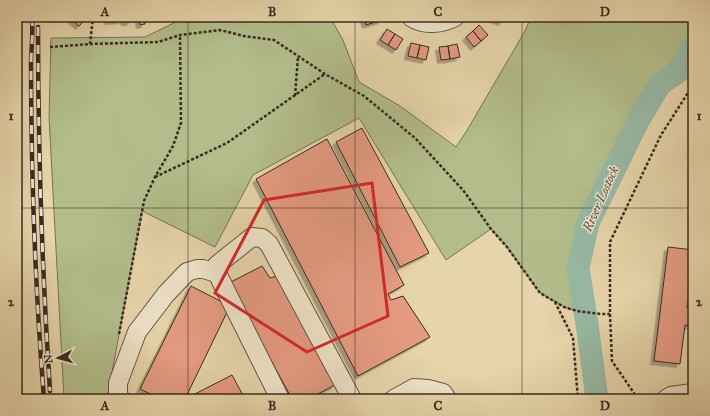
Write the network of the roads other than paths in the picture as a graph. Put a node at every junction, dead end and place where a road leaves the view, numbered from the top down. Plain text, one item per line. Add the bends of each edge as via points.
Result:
1 (411, 17) edge
2 (455, 17) edge
3 (216, 273) junction
4 (693, 393) edge
5 (121, 399) edge
6 (280, 399) edge
7 (352, 399) edge
8 (394, 399) edge
9 (447, 399) edge
10 (666, 399) edge

1 - 2 street via 434,23
3 - 5 street via 203,269 187,272 166,294 137,332 118,382 118,396
3 - 6 street
3 - 7 street via 217,265 252,237 262,238 269,244
4 - 10 street via 670,396
8 - 9 street via 414,388 443,393

